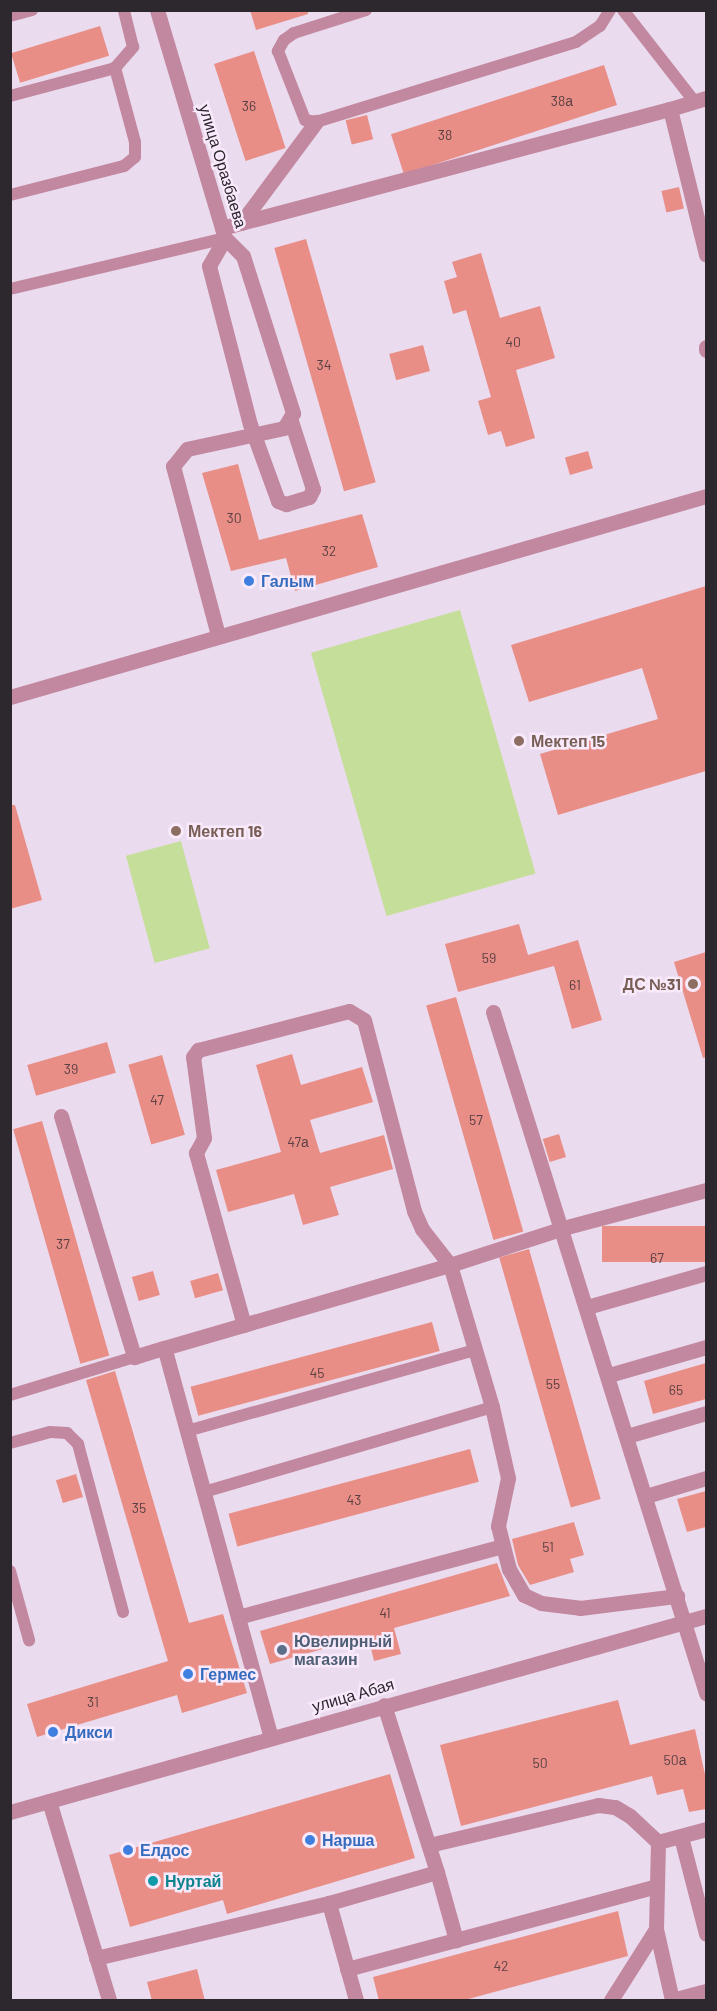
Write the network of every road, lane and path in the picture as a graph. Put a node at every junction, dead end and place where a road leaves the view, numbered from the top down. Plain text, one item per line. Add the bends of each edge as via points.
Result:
1 (32, 10) edge
2 (124, 10) edge
3 (157, 10) edge
4 (366, 10) edge
5 (610, 10) edge
6 (623, 10) edge
7 (10, 16) edge
8 (115, 68) junction
9 (10, 96) edge
10 (700, 100) edge
11 (670, 109) junction
12 (316, 122) junction
13 (10, 195) edge
14 (241, 223) junction
15 (224, 233) junction
16 (706, 255) edge
17 (10, 289) edge
18 (287, 424) junction
19 (255, 436) junction
20 (706, 496) edge
21 (218, 635) junction
22 (10, 697) edge
23 (493, 1012) dead end
24 (61, 1116) dead end
25 (706, 1190) edge
26 (563, 1228) junction
27 (450, 1265) junction
28 (706, 1273) edge
29 (588, 1307) junction
30 (244, 1325) junction
31 (706, 1347) edge
32 (164, 1348) junction
33 (475, 1350) junction
34 (134, 1357) junction
35 (609, 1375) junction
36 (10, 1395) edge
37 (492, 1407) junction
38 (706, 1413) edge
39 (187, 1431) junction
40 (627, 1436) junction
41 (10, 1443) edge
42 (706, 1478) edge
43 (204, 1492) junction
44 (646, 1496) junction
45 (503, 1546) junction
46 (10, 1571) edge
47 (677, 1596) junction
48 (123, 1612) dead end
49 (706, 1616) edge
50 (238, 1617) junction
51 (685, 1622) junction
52 (29, 1640) dead end
53 (706, 1693) edge
54 (384, 1705) junction
55 (271, 1738) junction
56 (49, 1801) junction
57 (10, 1812) edge
58 (706, 1829) edge
59 (681, 1837) junction
60 (658, 1842) junction
61 (429, 1845) junction
62 (437, 1872) junction
63 (656, 1886) junction
64 (328, 1903) junction
65 (656, 1929) junction
66 (706, 1934) edge
67 (456, 1940) junction
68 (96, 1958) junction
69 (347, 1969) junction
70 (706, 1991) edge
71 (109, 2001) edge
72 (356, 2001) edge
73 (611, 2001) edge
74 (672, 2001) edge

1 - 7 lane
2 - 8 lane via 133,47
3 - 15 street, улица Оразбаева
4 - 12 lane via 294,33 278,51 298,110 304,120
5 - 12 lane via 600,26 576,42
6 - 10 lane
8 - 9 lane
8 - 13 lane via 135,142 135,157 124,166
10 - 11 street
11 - 14 street
11 - 16 street
12 - 14 street
14 - 15 street
15 - 17 lane
15 - 18 street, улица Оразбаева via 243,256 292,413
15 - 19 street via 209,266
18 - 19 street
18 - 19 street, улица Оразбаева via 313,489 309,497 286,504 278,501
19 - 21 street via 187,449 173,466
20 - 21 street
21 - 22 street
23 - 26 street
24 - 34 street
25 - 26 street
26 - 27 street
26 - 29 street
27 - 30 street
27 - 30 street via 422,1229 414,1211 364,1020 349,1011 198,1050 193,1057 204,1138 196,1153
27 - 33 street
28 - 29 street
29 - 35 street
30 - 32 street
31 - 35 street
32 - 34 street
32 - 39 street
33 - 37 street
33 - 39 lane
34 - 36 lane
35 - 40 street
37 - 43 lane
37 - 45 street via 508,1478 499,1509
38 - 40 street
39 - 43 street
40 - 44 street
41 - 48 lane via 50,1432 67,1433 78,1444
42 - 44 street
43 - 50 street
44 - 47 street
45 - 47 street via 515,1582 524,1595 541,1603 580,1608
45 - 50 street
46 - 52 lane
47 - 51 street
49 - 51 street, улица Абая
50 - 55 street
51 - 53 street
51 - 54 street, улица Абая
54 - 55 street, улица Абая
54 - 61 street
55 - 56 street, улица Абая
56 - 57 street, улица Абая
56 - 68 street
58 - 59 street
59 - 60 street
59 - 66 street
60 - 61 street via 630,1816 615,1807 598,1805
60 - 63 street
61 - 62 street
62 - 64 street
62 - 67 street
63 - 65 street
63 - 67 street
64 - 68 street
64 - 69 street
65 - 73 street
65 - 74 street
67 - 69 street
68 - 71 street
69 - 72 street
70 - 74 street

